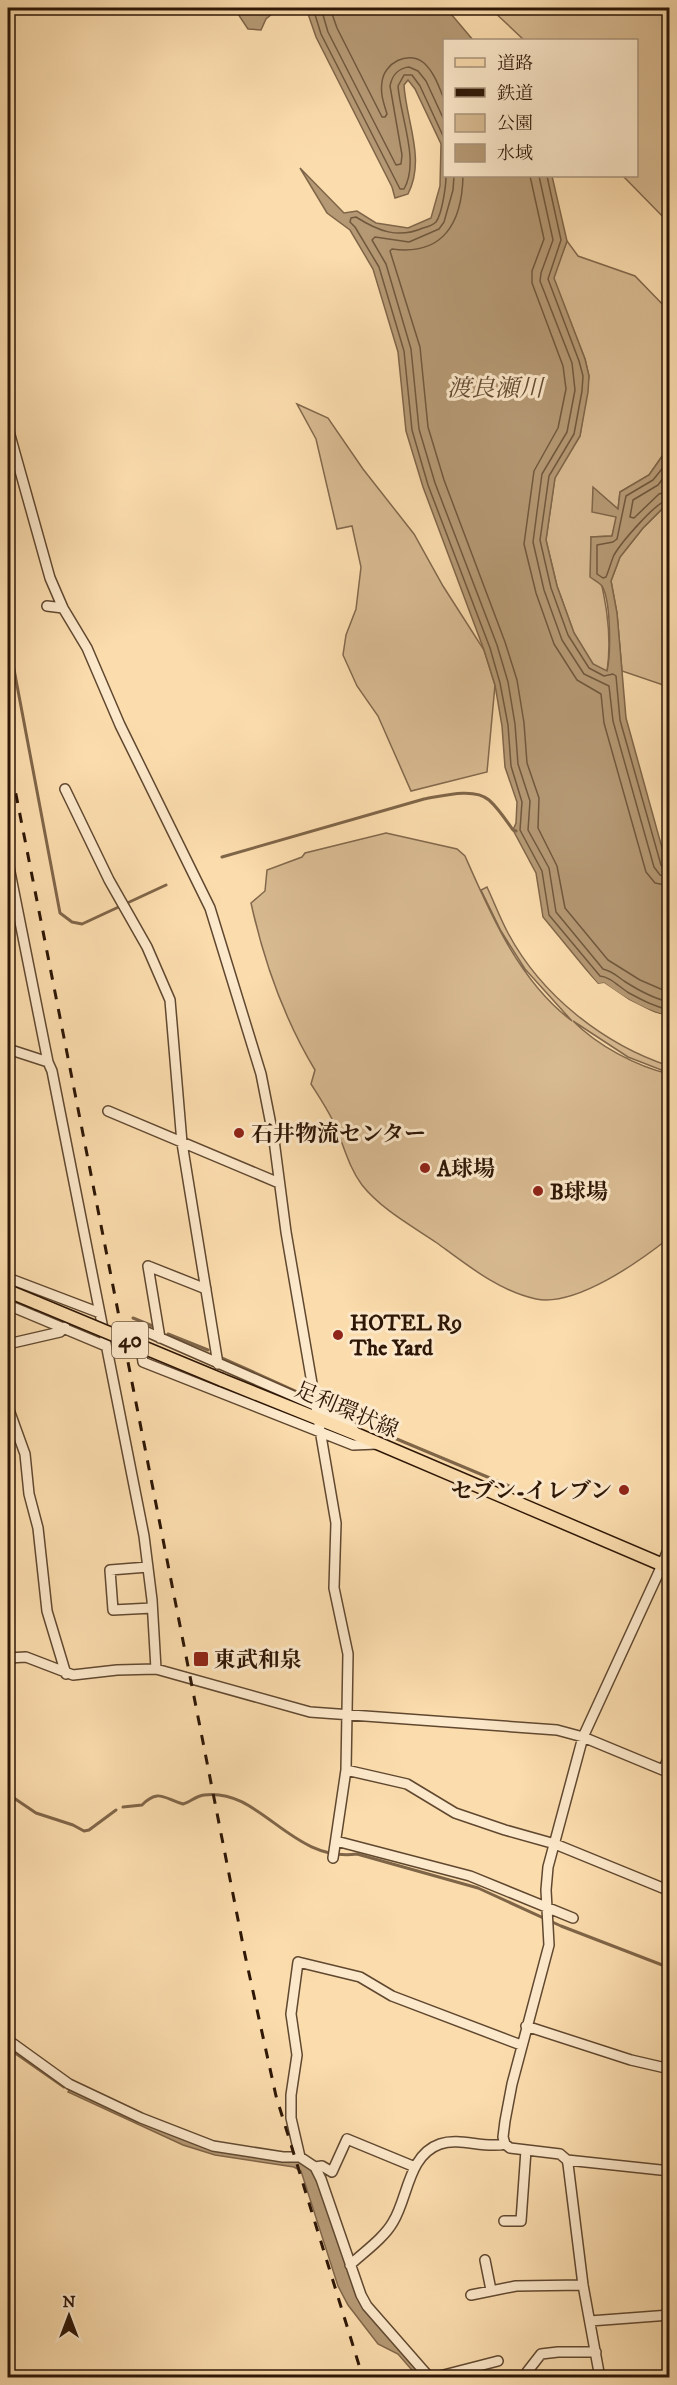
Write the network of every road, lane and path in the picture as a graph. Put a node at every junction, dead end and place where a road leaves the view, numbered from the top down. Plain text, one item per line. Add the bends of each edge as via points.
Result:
1 (8, 428) edge
2 (47, 606) dead end
3 (63, 608) junction
4 (65, 789) dead end
5 (8, 862) edge
6 (8, 1049) edge
7 (48, 1062) junction
8 (108, 1111) dead end
9 (182, 1143) junction
10 (279, 1183) junction
11 (8, 1278) edge
12 (206, 1289) junction
13 (8, 1291) edge
14 (8, 1305) edge
15 (100, 1314) junction
16 (65, 1327) junction
17 (160, 1338) junction
18 (8, 1344) edge
19 (106, 1346) junction
20 (218, 1364) junction
21 (314, 1405) junction
22 (8, 1407) edge
23 (317, 1418) junction
24 (320, 1434) junction
25 (356, 1434) junction
26 (377, 1444) junction
27 (669, 1545) edge
28 (148, 1567) junction
29 (665, 1567) edge
30 (152, 1608) junction
31 (8, 1658) edge
32 (156, 1669) junction
33 (66, 1674) junction
34 (347, 1715) junction
35 (583, 1737) junction
36 (669, 1755) edge
37 (346, 1770) junction
38 (666, 1772) edge
39 (336, 1843) junction
40 (555, 1844) junction
41 (333, 1857) dead end
42 (669, 1891) edge
43 (548, 1909) junction
44 (573, 1918) dead end
45 (526, 2026) junction
46 (8, 2040) edge
47 (521, 2045) junction
48 (669, 2069) edge
49 (505, 2144) junction
50 (526, 2150) junction
51 (300, 2157) junction
52 (567, 2160) junction
53 (315, 2167) junction
54 (415, 2167) junction
55 (669, 2171) edge
56 (504, 2221) dead end
57 (485, 2260) dead end
58 (350, 2265) junction
59 (583, 2285) junction
60 (491, 2290) junction
61 (471, 2295) dead end
62 (669, 2315) edge
63 (590, 2321) junction
64 (596, 2352) junction
65 (498, 2361) dead end
66 (334, 2376) edge
67 (318, 2378) edge
68 (431, 2378) edge
69 (526, 2378) edge
70 (600, 2378) edge

1 - 3 street via 50,578
2 - 3 street
3 - 10 street via 87,648 120,725 210,908 261,1074
4 - 9 street via 147,947 170,1000
5 - 7 street
6 - 7 street
7 - 15 street
8 - 9 street
9 - 10 street
9 - 12 street
10 - 21 street
11 - 15 street
12 - 17 street via 148,1266
12 - 20 street
13 - 23 main road, 足利環状線 / 40, bridge
14 - 16 street
15 - 19 street
16 - 18 street via 60,1332
16 - 19 street
17 - 20 street
17 - 24 street via 138,1328 143,1362
19 - 28 street
20 - 21 street
21 - 23 street
21 - 25 street via 349,1423
22 - 33 street via 25,1454 47,1611
23 - 24 street
23 - 25 main road, 足利環状線 / 40
24 - 26 street via 353,1445
24 - 34 street via 336,1523 334,1575 348,1654
25 - 26 main road, 足利環状線 / 40
26 - 29 main road, 足利環状線 / 40
27 - 29 street
28 - 30 street
28 - 30 street via 110,1570 113,1610
29 - 35 street
30 - 32 street
31 - 33 street via 26,1657
32 - 33 street
32 - 34 street via 294,1708
34 - 35 street via 557,1730
34 - 37 street
35 - 38 street
35 - 40 street
36 - 38 street
37 - 39 street
37 - 40 street via 407,1784 455,1813
39 - 41 street
39 - 43 street via 445,1868
40 - 42 street
40 - 43 street via 546,1879
43 - 44 street
43 - 45 street via 548,1953
45 - 47 street
45 - 48 street
46 - 51 street via 69,2084 192,2139 213,2146
47 - 49 street via 505,2121
47 - 51 street via 392,1996 360,1977 298,1962 291,2013 297,2055 291,2118
49 - 50 street
49 - 54 street via 442,2143 429,2150
50 - 52 street via 560,2154
50 - 56 street via 521,2222
51 - 53 street
52 - 55 street
52 - 59 street
53 - 54 street via 332,2172 347,2139
53 - 58 street
54 - 58 street via 393,2223
57 - 60 street
58 - 68 street via 367,2306
59 - 60 street
59 - 63 street
60 - 61 street
62 - 63 street
63 - 64 street
64 - 69 street via 541,2354 526,2372
64 - 70 street
65 - 68 street
66 - 67 street

